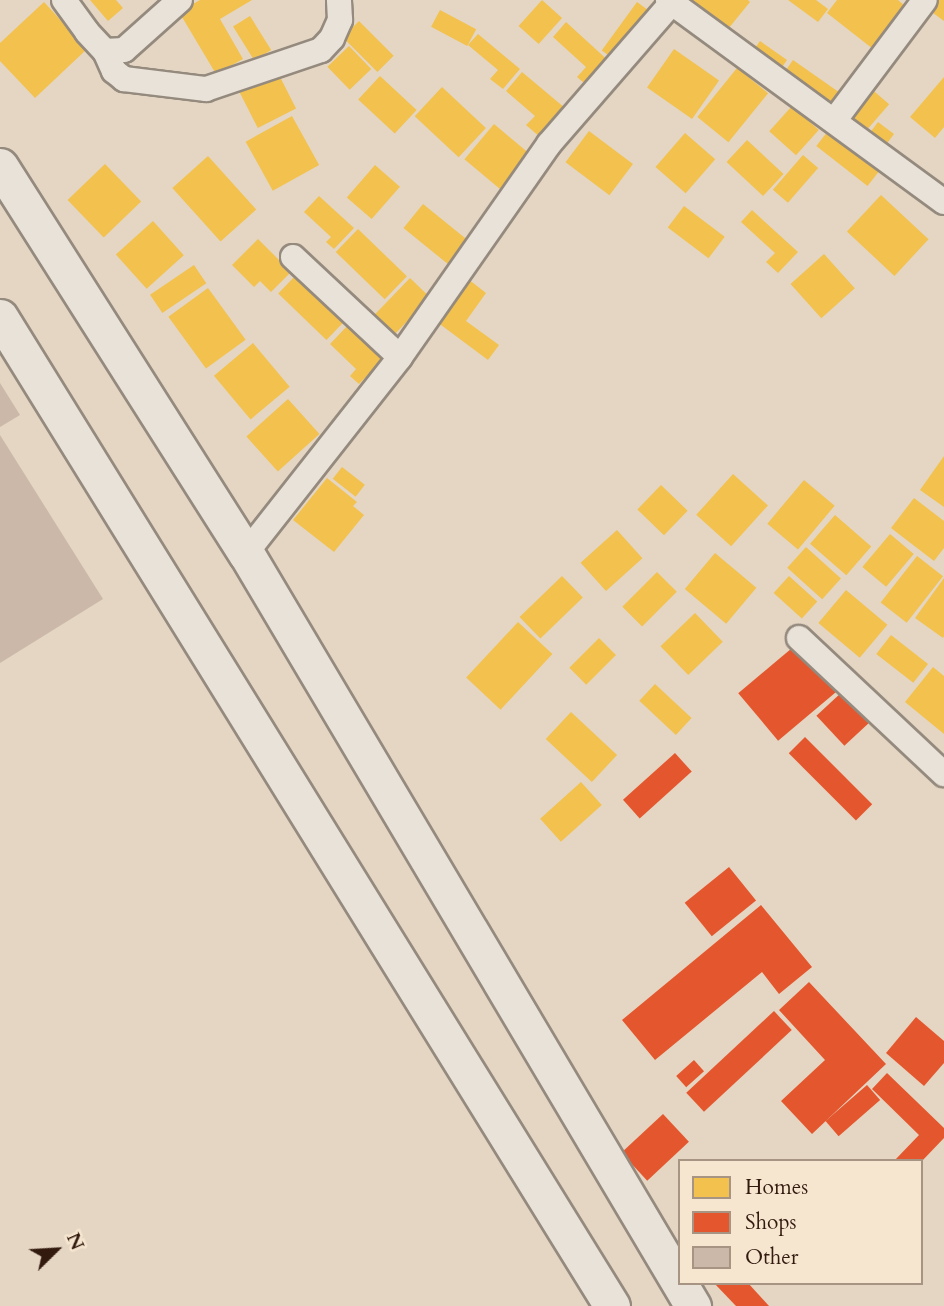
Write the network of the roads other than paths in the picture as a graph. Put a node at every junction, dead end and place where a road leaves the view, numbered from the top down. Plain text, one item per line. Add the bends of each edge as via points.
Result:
1 (64, 0) edge
2 (180, 0) edge
3 (339, 0) edge
4 (925, 0) edge
5 (671, 1) edge
6 (105, 51) junction
7 (834, 121) junction
8 (0, 166) edge
9 (944, 202) edge
10 (293, 257) dead end
11 (0, 317) edge
12 (400, 357) junction
13 (246, 553) junction
14 (799, 638) dead end
15 (944, 774) edge
16 (678, 1281) edge
17 (681, 1285) edge
18 (612, 1306) edge
19 (693, 1306) edge

1 - 6 street
2 - 6 street via 124,50
3 - 6 street via 340,20 321,50 206,89 124,79 114,71
4 - 7 street
5 - 7 street
5 - 12 street via 549,144
7 - 9 street
8 - 13 street
10 - 12 street
11 - 18 street
12 - 13 street
13 - 16 street
14 - 15 street
17 - 19 street

